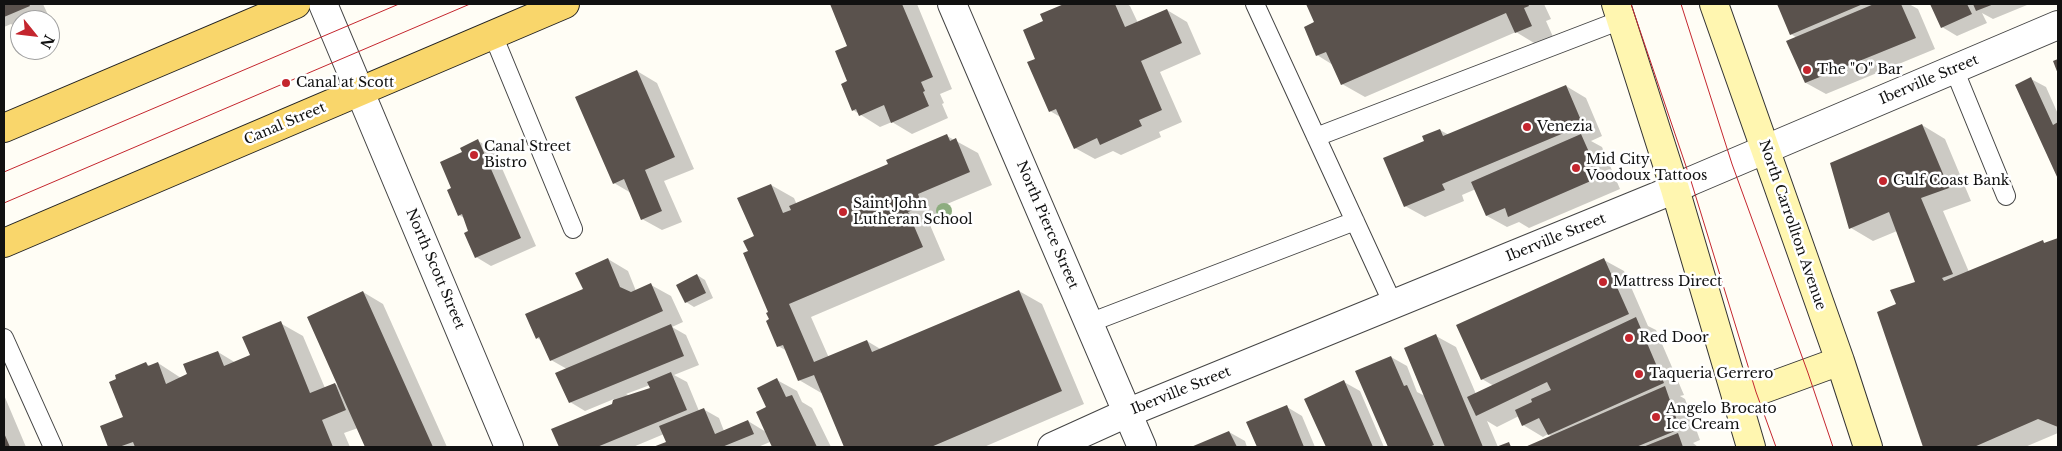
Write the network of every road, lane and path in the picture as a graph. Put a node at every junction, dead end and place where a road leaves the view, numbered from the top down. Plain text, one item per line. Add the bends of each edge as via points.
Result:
1 (296, 4) edge
2 (323, 4) edge
3 (565, 4) edge
4 (952, 4) edge
5 (1255, 4) edge
6 (1714, 4) edge
7 (1618, 12) edge
8 (2058, 25) edge
9 (493, 35) junction
10 (1954, 69) junction
11 (360, 91) junction
12 (4, 128) edge
13 (1316, 138) junction
14 (1766, 150) junction
15 (1676, 189) junction
16 (2006, 196) dead end
17 (1355, 221) junction
18 (573, 229) dead end
19 (4, 243) edge
20 (1393, 304) junction
21 (1089, 323) junction
22 (4, 338) edge
23 (1840, 361) junction
24 (1736, 399) junction
25 (1128, 413) junction
26 (53, 447) edge
27 (509, 447) edge
28 (1052, 447) edge
29 (1142, 447) edge
30 (1751, 447) edge
31 (1868, 447) edge

1 - 12 main road
2 - 11 street, North Scott Street
3 - 9 main road, Canal Street
4 - 21 street, North Pierce Street
5 - 13 lane
6 - 14 main road, North Carrollton Avenue
7 - 13 lane
7 - 15 main road
8 - 10 street, Iberville Street
9 - 11 main road, Canal Street
9 - 18 lane
10 - 14 street, Iberville Street
10 - 16 lane
11 - 19 main road, Canal Street
11 - 27 street, North Scott Street
13 - 17 lane
14 - 15 street, Iberville Street
14 - 23 main road, North Carrollton Avenue
15 - 20 street, Iberville Street
15 - 24 main road
17 - 20 lane
17 - 21 lane
20 - 25 street, Iberville Street
21 - 25 street, North Pierce Street
22 - 26 lane
23 - 24 main road
23 - 31 main road, North Carrollton Avenue
24 - 30 main road
25 - 28 street, Iberville Street
25 - 29 street, North Pierce Street

